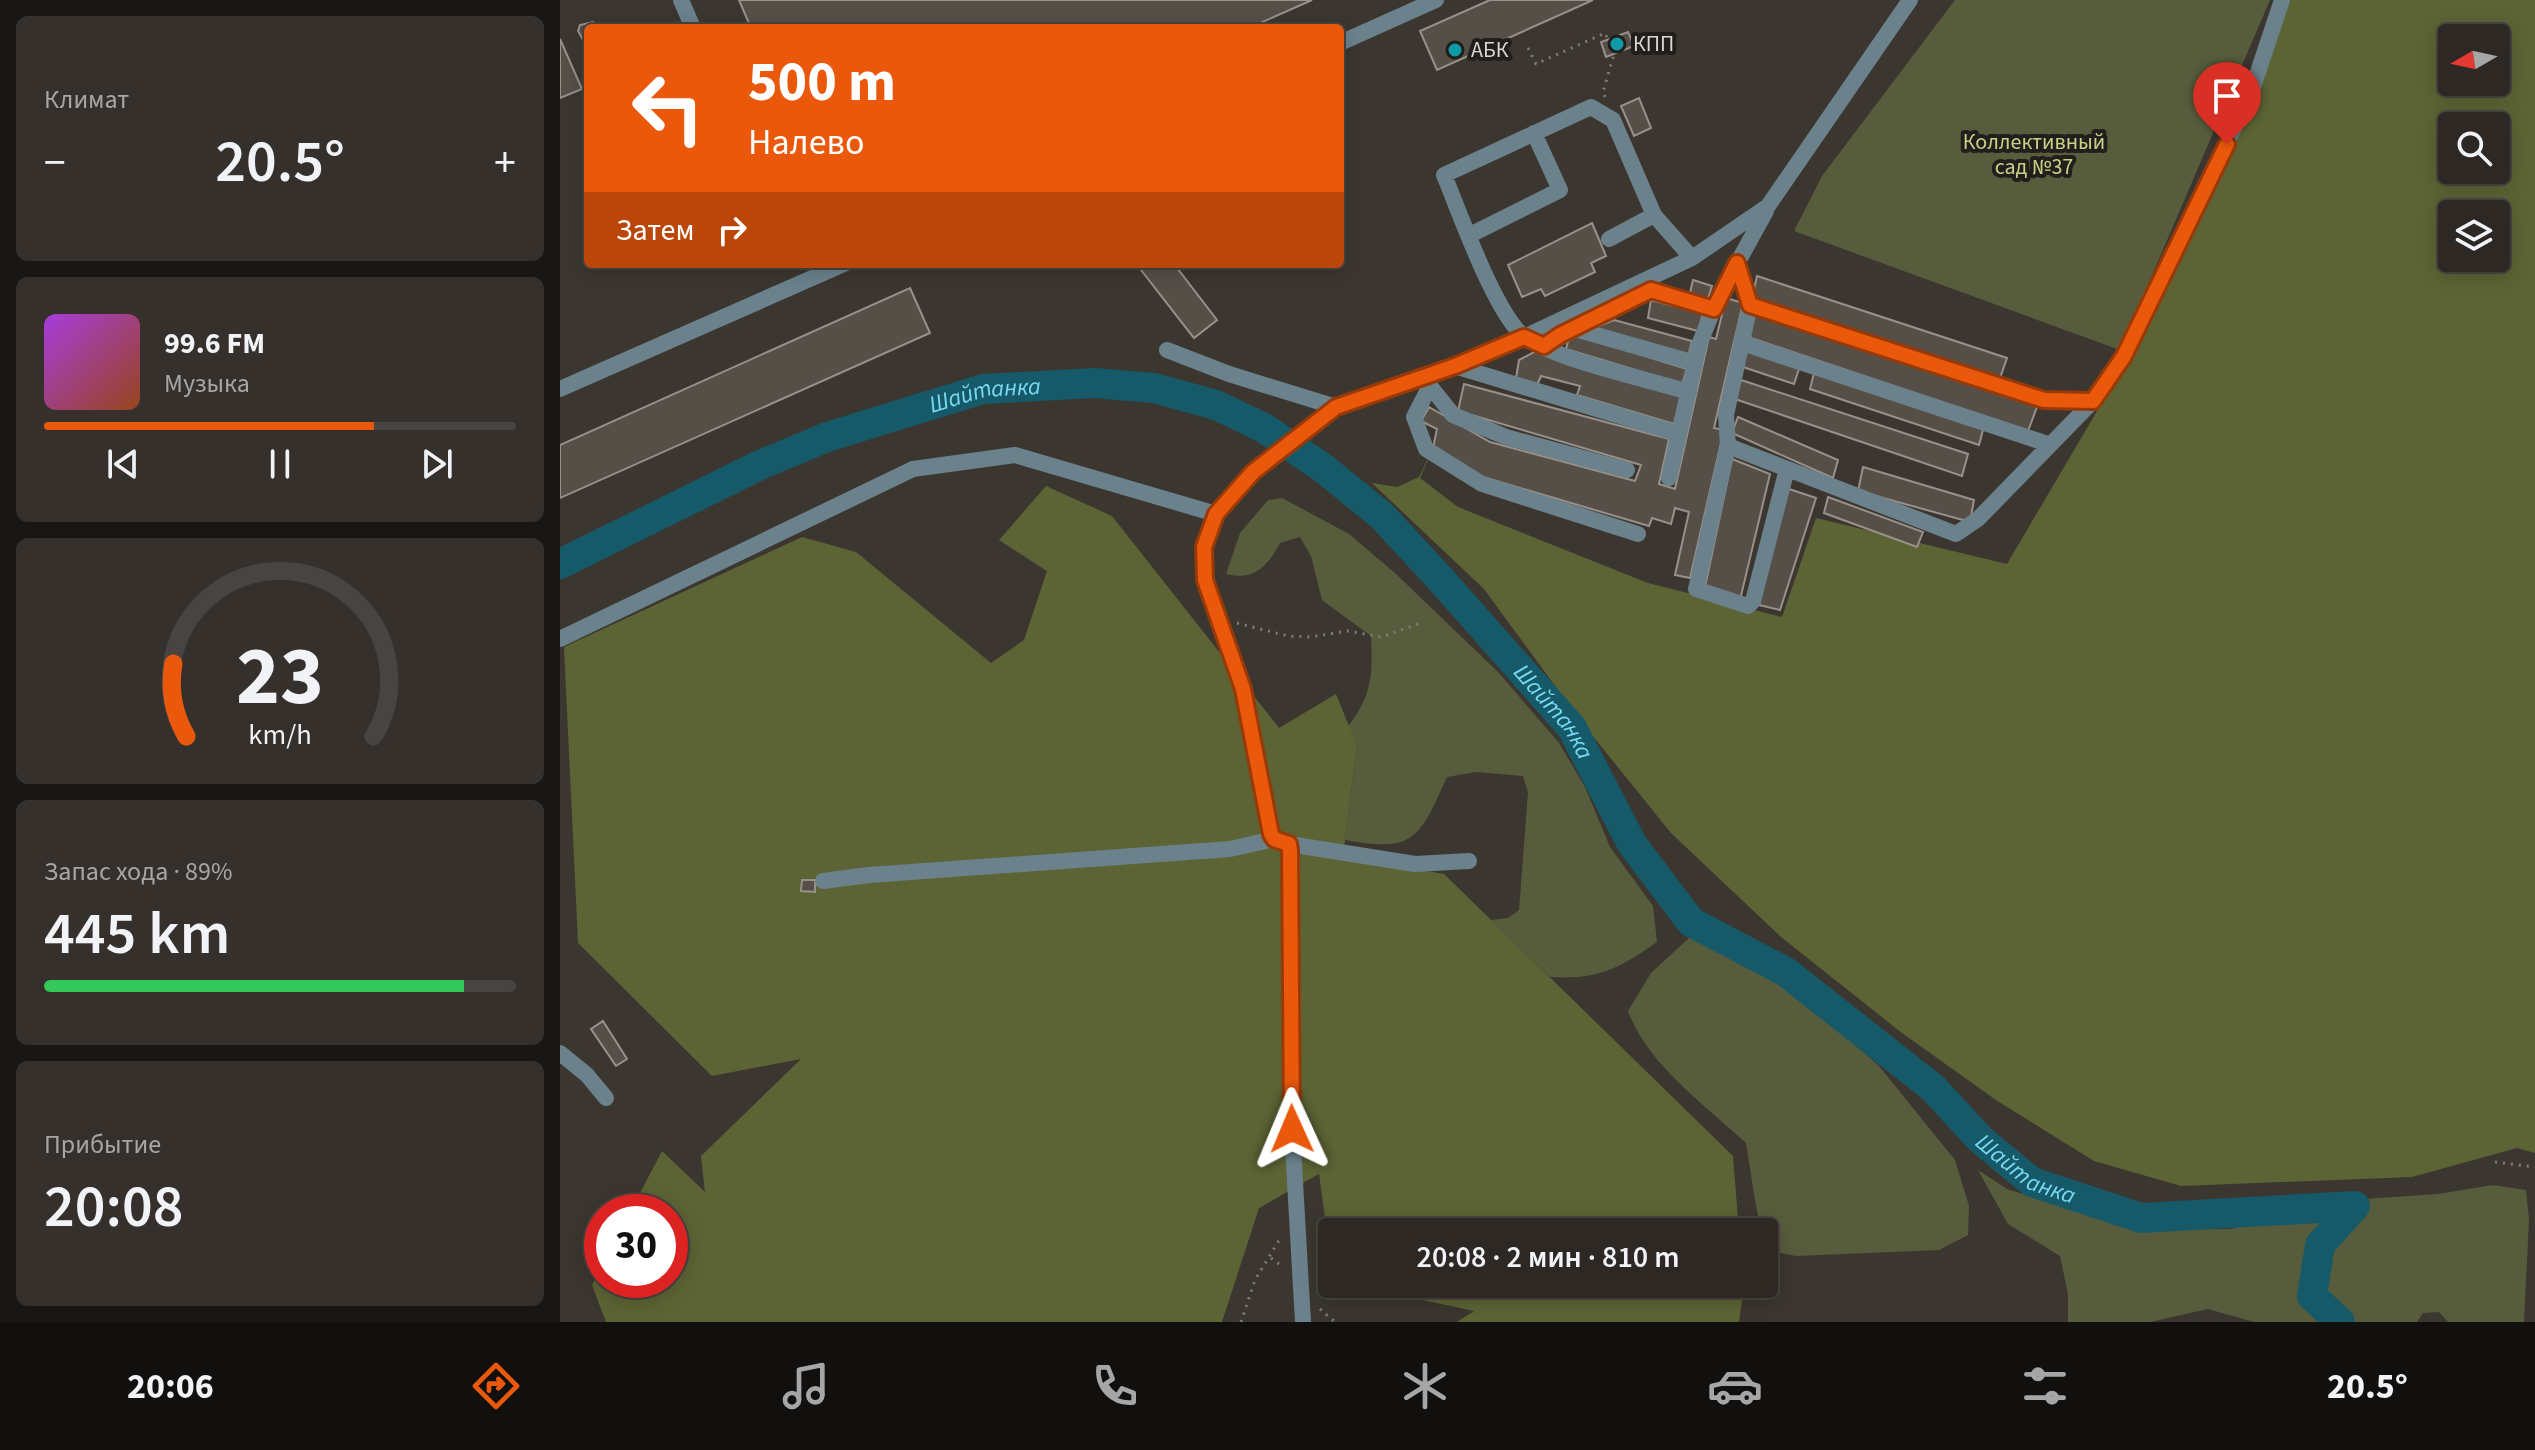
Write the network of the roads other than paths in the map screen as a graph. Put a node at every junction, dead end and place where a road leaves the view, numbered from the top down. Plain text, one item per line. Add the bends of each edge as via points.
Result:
1 (681, 0) edge
2 (1436, 0) edge
3 (1910, 0) edge
4 (2282, 0) edge
5 (691, 24) edge
6 (1344, 41) edge
7 (1534, 133) junction
8 (1768, 206) junction
9 (1654, 215) junction
10 (1470, 235) junction
11 (1609, 239) dead end
12 (1692, 258) junction
13 (1737, 263) junction
14 (802, 268) edge
15 (835, 268) edge
16 (807, 281) junction
17 (1750, 305) junction
18 (1714, 309) junction
19 (1575, 329) junction
20 (1524, 337) junction
21 (1742, 343) junction
22 (1544, 346) junction
23 (1167, 350) dead end
24 (1695, 363) junction
25 (1455, 366) junction
26 (1427, 381) junction
27 (560, 389) edge
28 (1689, 392) junction
29 (2093, 401) junction
30 (1336, 407) junction
31 (1679, 434) junction
32 (2048, 444) junction
33 (1728, 446) junction
34 (1787, 469) junction
35 (1627, 470) dead end
36 (1669, 478) dead end
37 (1216, 514) junction
38 (1638, 534) dead end
39 (560, 639) edge
40 (1282, 842) junction
41 (1469, 861) dead end
42 (823, 881) dead end
43 (560, 1053) edge
44 (606, 1098) dead end
45 (1303, 1322) edge

1 - 5 street
2 - 6 street
3 - 8 street
4 - 29 street via 2252,90 2124,356
7 - 9 street via 1591,107 1613,120
7 - 10 street via 1560,190
7 - 10 street via 1444,175
8 - 12 street
8 - 13 street
9 - 11 street
9 - 12 street
10 - 20 street via 1498,300
12 - 20 street
13 - 17 street
13 - 18 street
14 - 16 street
15 - 16 street
16 - 27 street
17 - 21 street
17 - 29 street via 2044,400
18 - 19 street via 1651,290
18 - 24 street
19 - 22 street
19 - 24 street
20 - 22 street
20 - 25 street
21 - 32 street
21 - 33 street via 1726,415
22 - 28 street
23 - 30 street
24 - 28 street
25 - 26 street
25 - 31 street
26 - 30 street
26 - 35 street via 1453,415 1506,437
26 - 38 street via 1414,417 1426,449 1482,484
28 - 31 street
29 - 32 street
30 - 37 street via 1253,472
31 - 36 street
32 - 34 street via 1978,519 1956,534
33 - 34 street
33 - 34 street via 1696,589 1704,594 1748,606 1753,601
37 - 39 street via 1015,455 913,469
37 - 40 street via 1204,547 1205,580 1243,689
40 - 41 street via 1415,864
40 - 42 street
40 - 45 street
43 - 44 street

